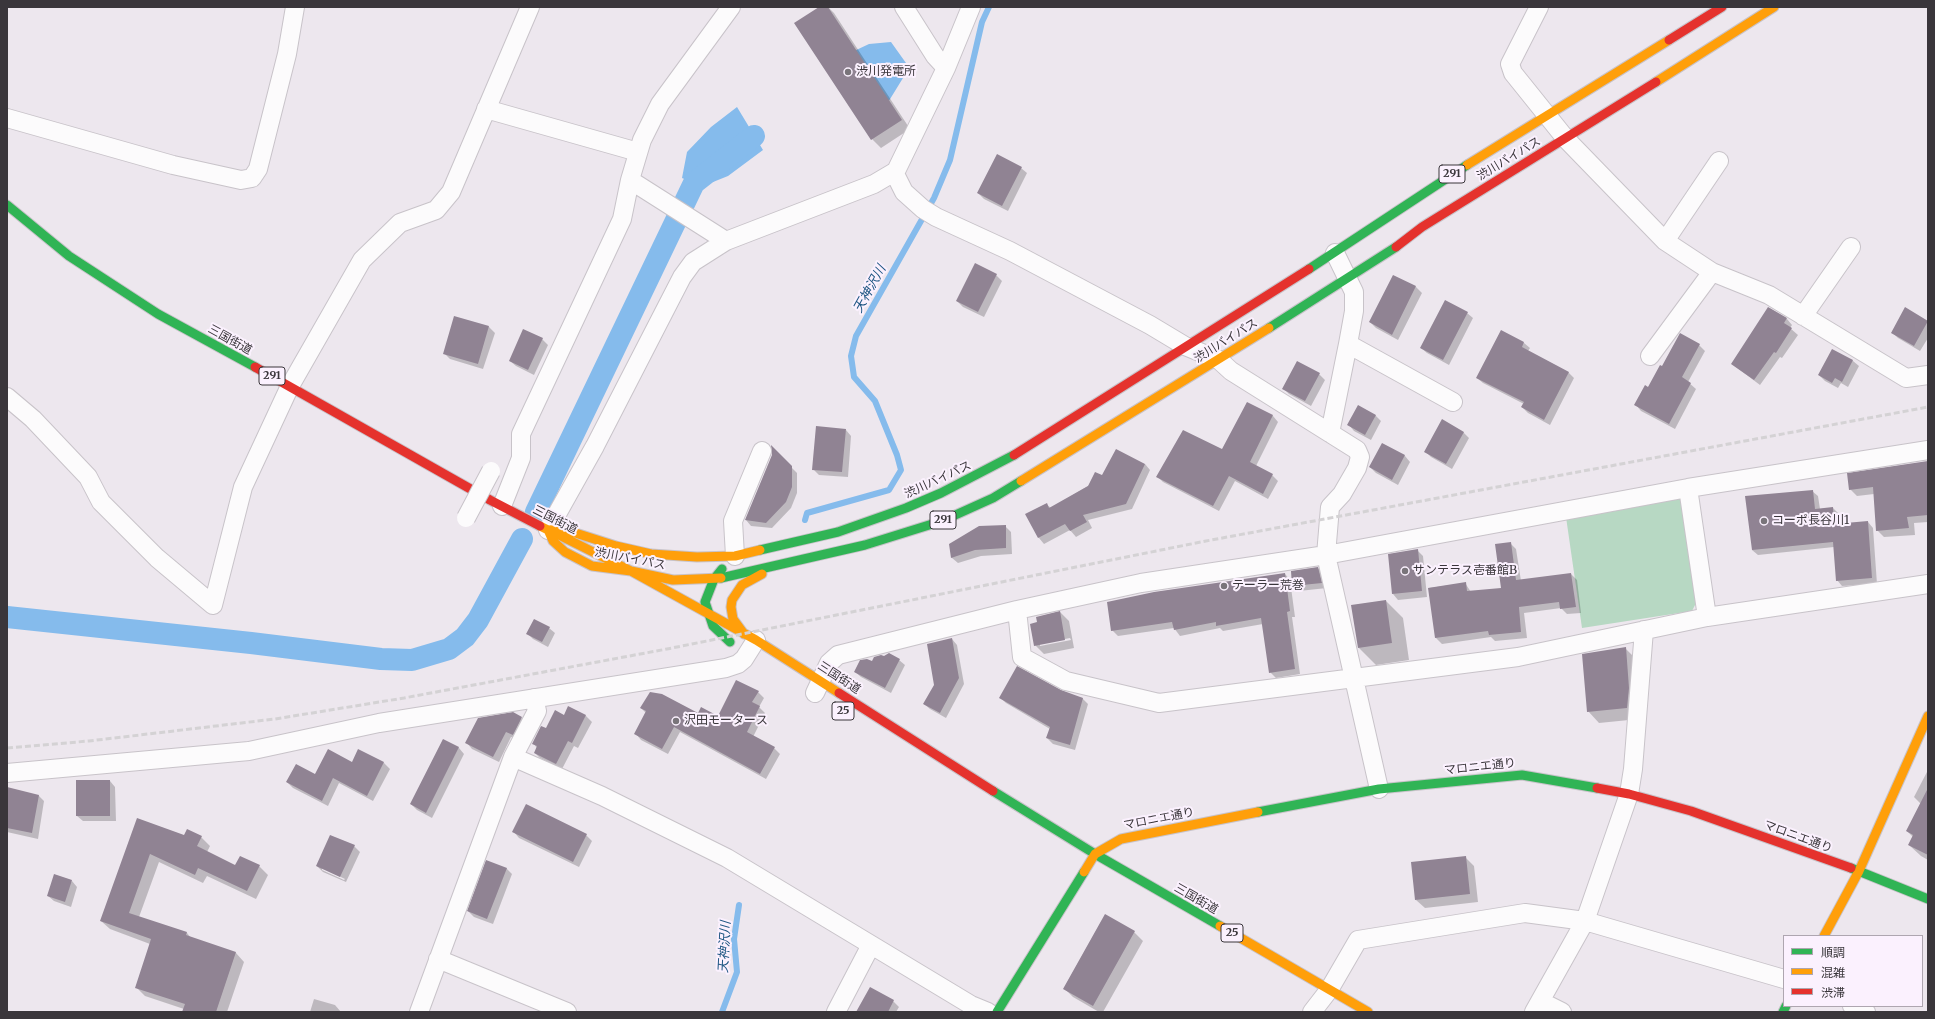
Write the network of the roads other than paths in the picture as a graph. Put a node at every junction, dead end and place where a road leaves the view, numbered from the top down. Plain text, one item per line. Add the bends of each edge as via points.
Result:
1 (296, 7) edge
2 (530, 7) edge
3 (731, 7) edge
4 (904, 7) edge
5 (971, 7) edge
6 (1539, 7) edge
7 (1722, 7) edge
8 (1774, 7) edge
9 (946, 68) junction
10 (486, 109) junction
11 (1546, 116) junction
12 (7, 118) edge
13 (1566, 139) junction
14 (638, 152) junction
15 (1719, 161) dead end
16 (894, 172) junction
17 (630, 180) junction
18 (8, 206) edge
19 (726, 241) junction
20 (1664, 241) junction
21 (1850, 247) dead end
22 (1335, 253) junction
23 (1712, 272) junction
24 (1348, 278) junction
25 (1803, 316) junction
26 (1348, 344) junction
27 (1185, 346) junction
28 (1650, 356) dead end
29 (1219, 360) junction
30 (1928, 375) edge
31 (290, 386) junction
32 (7, 396) edge
33 (1453, 402) dead end
34 (1330, 433) junction
35 (1928, 450) edge
36 (762, 451) dead end
37 (1688, 488) junction
38 (496, 503) junction
39 (466, 518) dead end
40 (548, 530) junction
41 (1326, 555) junction
42 (735, 556) junction
43 (592, 566) junction
44 (775, 567) junction
45 (632, 571) junction
46 (714, 579) junction
47 (618, 580) dead end
48 (1928, 584) edge
49 (1017, 610) junction
50 (708, 614) junction
51 (1707, 617) junction
52 (704, 628) dead end
53 (1644, 630) junction
54 (745, 646) junction
55 (1353, 678) junction
56 (816, 690) junction
57 (534, 698) junction
58 (1928, 716) edge
59 (513, 757) junction
60 (7, 773) edge
61 (1379, 789) junction
62 (1629, 794) junction
63 (993, 802) dead end
64 (1095, 854) junction
65 (1858, 872) junction
66 (1928, 899) edge
67 (1585, 921) junction
68 (1825, 935) edge
69 (871, 945) junction
70 (438, 959) junction
71 (1783, 978) edge
72 (1329, 990) junction
73 (1537, 1006) edge
74 (1854, 1007) edge
75 (419, 1012) edge
76 (567, 1012) edge
77 (836, 1012) edge
78 (988, 1012) edge
79 (997, 1012) edge
80 (1312, 1012) edge
81 (1368, 1012) edge
82 (1562, 1012) edge
83 (1866, 1012) edge

1 - 12 street via 258,169 252,178 241,180 173,165
2 - 10 street
3 - 14 street via 660,104
4 - 9 street via 935,56
5 - 9 street
6 - 11 street via 1510,64 1513,73
7 - 11 main road, 渋川バイパス / 291
8 - 13 main road, 渋川バイパス / 291
9 - 16 street via 900,165
10 - 14 street
10 - 31 street via 452,192 436,210 400,223 362,260
11 - 13 street
11 - 22 main road, 渋川バイパス / 291 via 1443,180
13 - 20 street
13 - 24 main road, 渋川バイパス / 291 via 1422,227 1385,255
14 - 17 street
15 - 20 street
16 - 19 street via 874,184
16 - 27 street via 904,192 930,213 1010,251
17 - 19 street
17 - 38 street via 622,219 521,434 521,458
18 - 31 main road, 三国街道 / 291 via 69,256 158,314
19 - 40 street via 693,262 682,277 595,446
20 - 23 street
21 - 25 street
22 - 24 street
22 - 27 main road, 渋川バイパス / 291
23 - 25 street via 1769,295
23 - 28 street
24 - 26 street via 1354,292 1354,311
24 - 29 main road, 渋川バイパス / 291
25 - 30 street via 1906,378
26 - 33 street
26 - 34 street
27 - 29 street
27 - 42 main road, 渋川バイパス / 291 via 1004,461 941,493 838,532
29 - 34 street via 1231,371
29 - 44 main road, 渋川バイパス / 291 via 993,498 942,521 865,545
31 - 32 street via 243,487 213,605 146,547 101,502 88,477 33,419
31 - 38 main road, 三国街道 / 291
34 - 41 street via 1356,450 1360,457 1357,468 1342,494 1330,507
35 - 37 street
36 - 42 street via 732,521
37 - 41 street
37 - 51 street
38 - 39 street, bridge via 495,477
38 - 40 main road, 三国街道 / 291
40 - 42 main road, 渋川バイパス / 291 via 563,529 651,554
40 - 43 main road, 渋川バイパス / 291 via 553,541 566,552
40 - 45 main road, 三国街道 / 25
41 - 49 street via 1141,583
41 - 55 street
42 - 46 main road
43 - 45 main road, 渋川バイパス / 291
43 - 47 main road
44 - 46 main road, 渋川バイパス / 291
44 - 54 main road via 742,585 732,600 733,619
45 - 46 main road, 渋川バイパス / 291 via 673,580
45 - 50 main road, 三国街道 / 25
46 - 50 main road via 705,602
48 - 51 street
49 - 55 street via 1022,657 1066,681 1159,703
49 - 56 street via 838,655 829,663
50 - 54 main road, 三国街道 / 25
50 - 54 main road via 713,626
51 - 53 street
52 - 54 main road, 三国街道 / 25
53 - 55 street via 1518,657
53 - 62 street
54 - 56 main road, 三国街道 / 25
54 - 57 street via 738,664 726,668
55 - 61 street
56 - 64 main road, 三国街道 / 25 via 947,763
57 - 59 street via 537,711
57 - 60 street via 379,723 249,751
58 - 65 main road
59 - 69 street via 602,796 727,858
59 - 70 street
61 - 62 main road, マロニエ通り via 1522,775
61 - 64 main road, マロニエ通り via 1121,839
62 - 65 main road, マロニエ通り via 1690,811
62 - 67 street
63 - 64 main road, 三国街道 / 25
64 - 72 main road, 三国街道 / 25
64 - 79 main road
65 - 66 main road, マロニエ通り
65 - 68 main road
67 - 71 street
67 - 72 street via 1525,913 1358,940
67 - 73 street
69 - 77 street
69 - 78 street via 971,1005
70 - 75 street
70 - 76 street
72 - 80 street
72 - 81 main road, 三国街道 / 25
73 - 82 street
74 - 83 street

